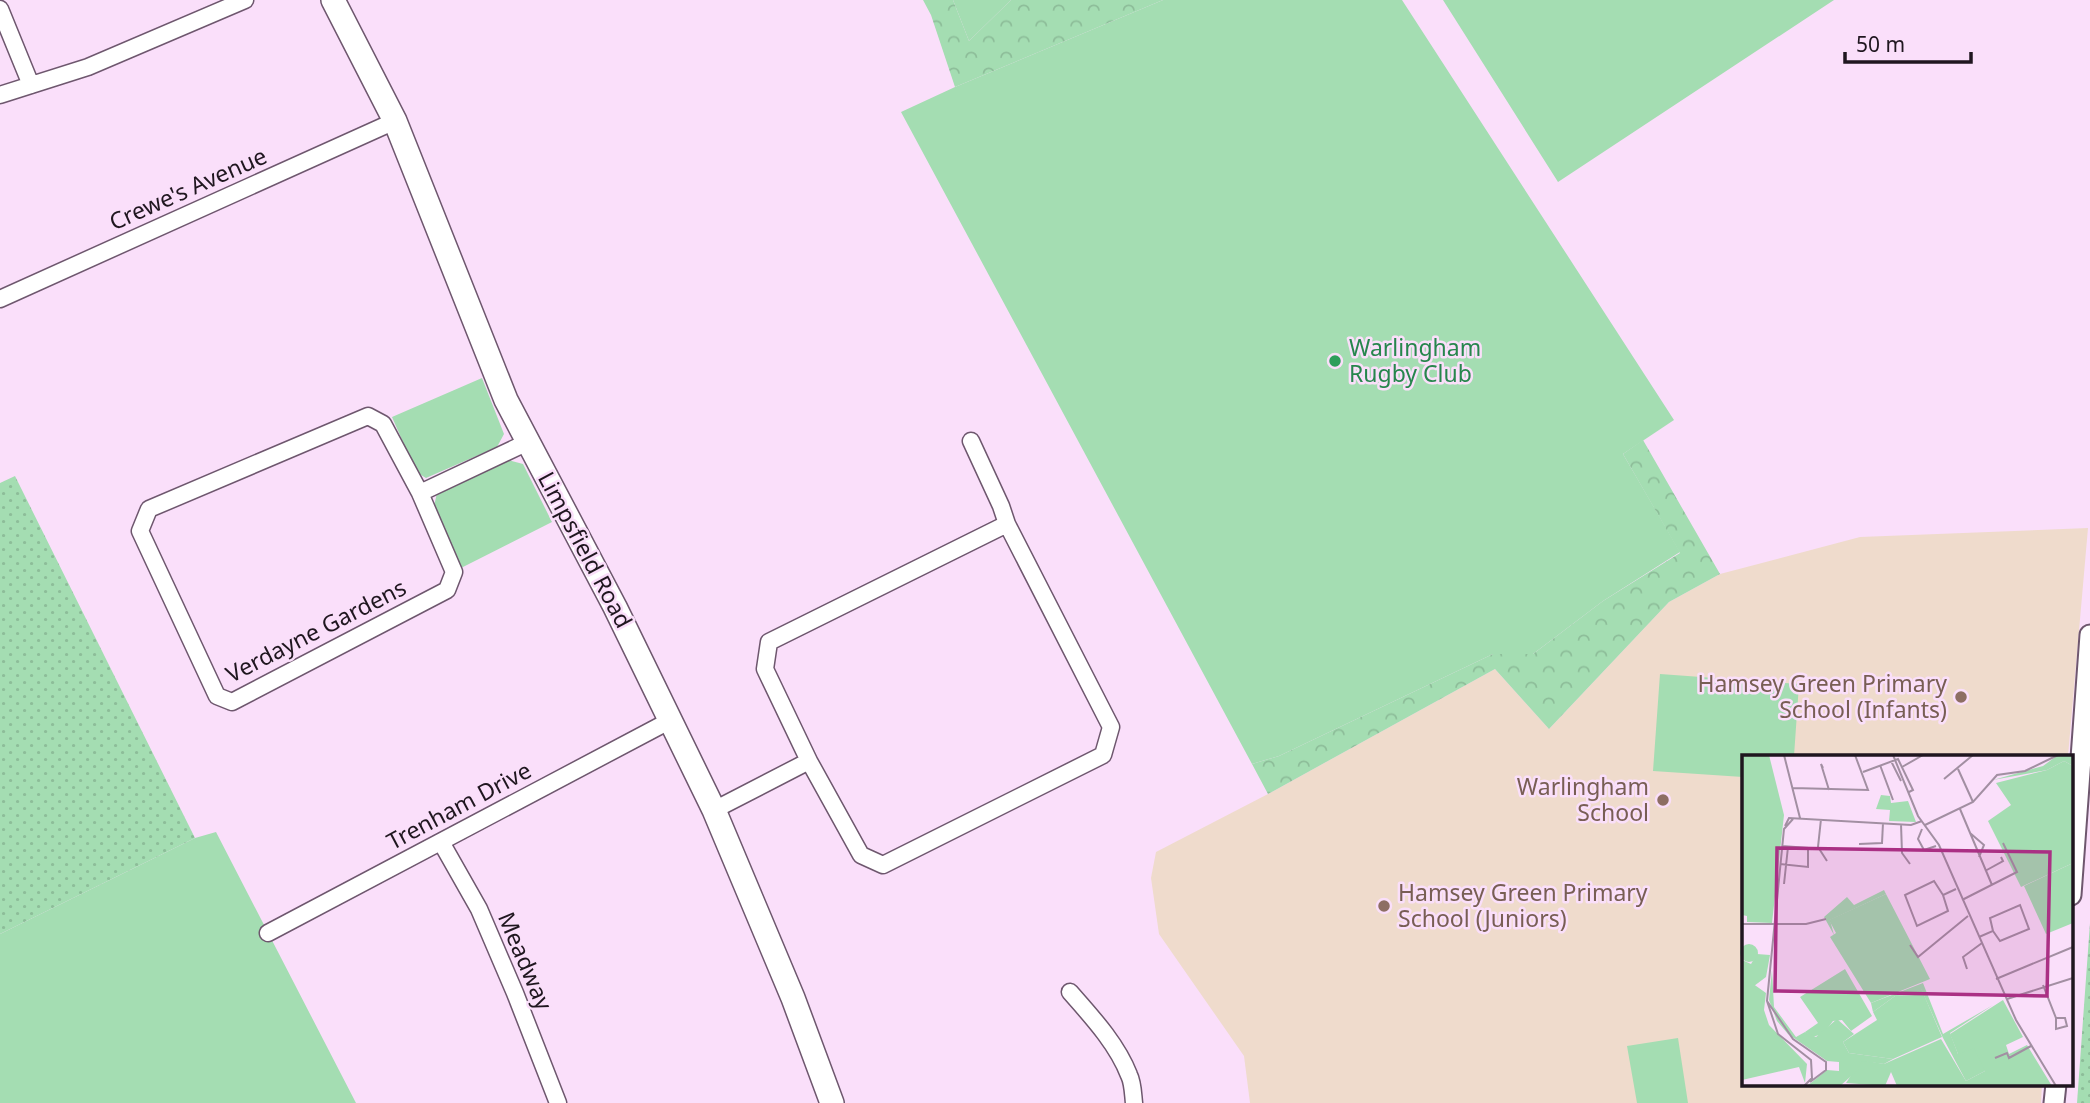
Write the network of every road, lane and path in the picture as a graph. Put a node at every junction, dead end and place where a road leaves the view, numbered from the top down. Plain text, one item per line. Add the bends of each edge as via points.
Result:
1 (245, 0) edge
2 (333, 0) edge
3 (0, 9) edge
4 (31, 85) junction
5 (0, 95) edge
6 (395, 121) junction
7 (0, 299) edge
8 (971, 441) dead end
9 (528, 442) junction
10 (420, 493) junction
11 (1007, 524) junction
12 (2090, 635) edge
13 (671, 720) junction
14 (809, 761) junction
15 (714, 810) junction
16 (441, 842) junction
17 (2072, 881) edge
18 (268, 933) dead end
19 (1070, 992) dead end
20 (558, 1103) edge
21 (832, 1103) edge
22 (1134, 1103) edge

1 - 4 street via 88,67
2 - 6 main road, Limpsfield Road
3 - 4 street
4 - 5 street
6 - 7 street, Crewe's Avenue
6 - 9 main road, Limpsfield Road via 506,400
8 - 11 street
9 - 10 street
9 - 13 main road, Limpsfield Road
10 - 10 street, Verdayne Gardens via 454,572 447,590 232,702 217,696 140,531 149,509 368,416 383,424
11 - 14 street via 769,642 765,669
11 - 14 street via 1111,727 1103,755 883,865 861,855
12 - 17 street
13 - 15 main road, Limpsfield Road
13 - 16 street, Trenham Drive
14 - 15 street
15 - 21 main road, Limpsfield Road
16 - 18 street, Trenham Drive
16 - 20 street, Meadway via 479,909
19 - 22 street via 1117,1052 1130,1077

